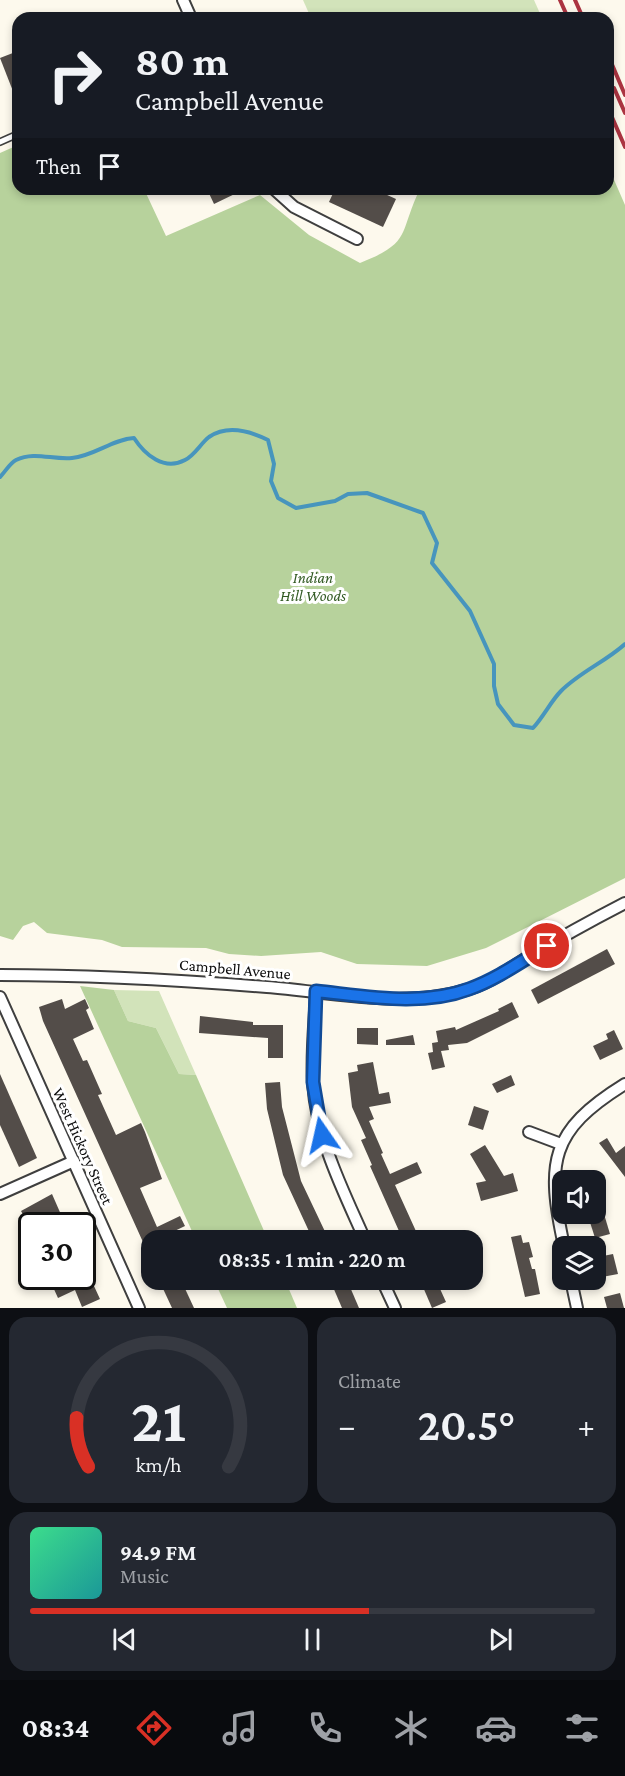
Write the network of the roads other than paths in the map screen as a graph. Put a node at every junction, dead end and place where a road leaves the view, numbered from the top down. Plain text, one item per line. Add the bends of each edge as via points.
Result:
1 (281, 195) edge
2 (357, 239) dead end
3 (625, 903) edge
4 (0, 975) edge
5 (316, 991) junction
6 (0, 997) edge
7 (624, 1089) edge
8 (529, 1132) dead end
9 (561, 1144) junction
10 (74, 1161) junction
11 (0, 1194) edge
12 (361, 1230) edge
13 (562, 1236) edge
14 (387, 1290) edge
15 (573, 1290) edge
16 (139, 1308) edge
17 (395, 1308) edge
18 (577, 1308) edge

1 - 2 street via 294,207
3 - 5 street, Campbell Avenue via 468,990 443,996 386,998
4 - 5 street, Campbell Avenue via 163,979
5 - 12 street via 313,1082 319,1123
6 - 10 street, West Hickory Street
7 - 9 street via 586,1110
8 - 9 street
9 - 13 street via 554,1189
10 - 11 street
10 - 16 street, West Hickory Street
14 - 17 street
15 - 18 street

